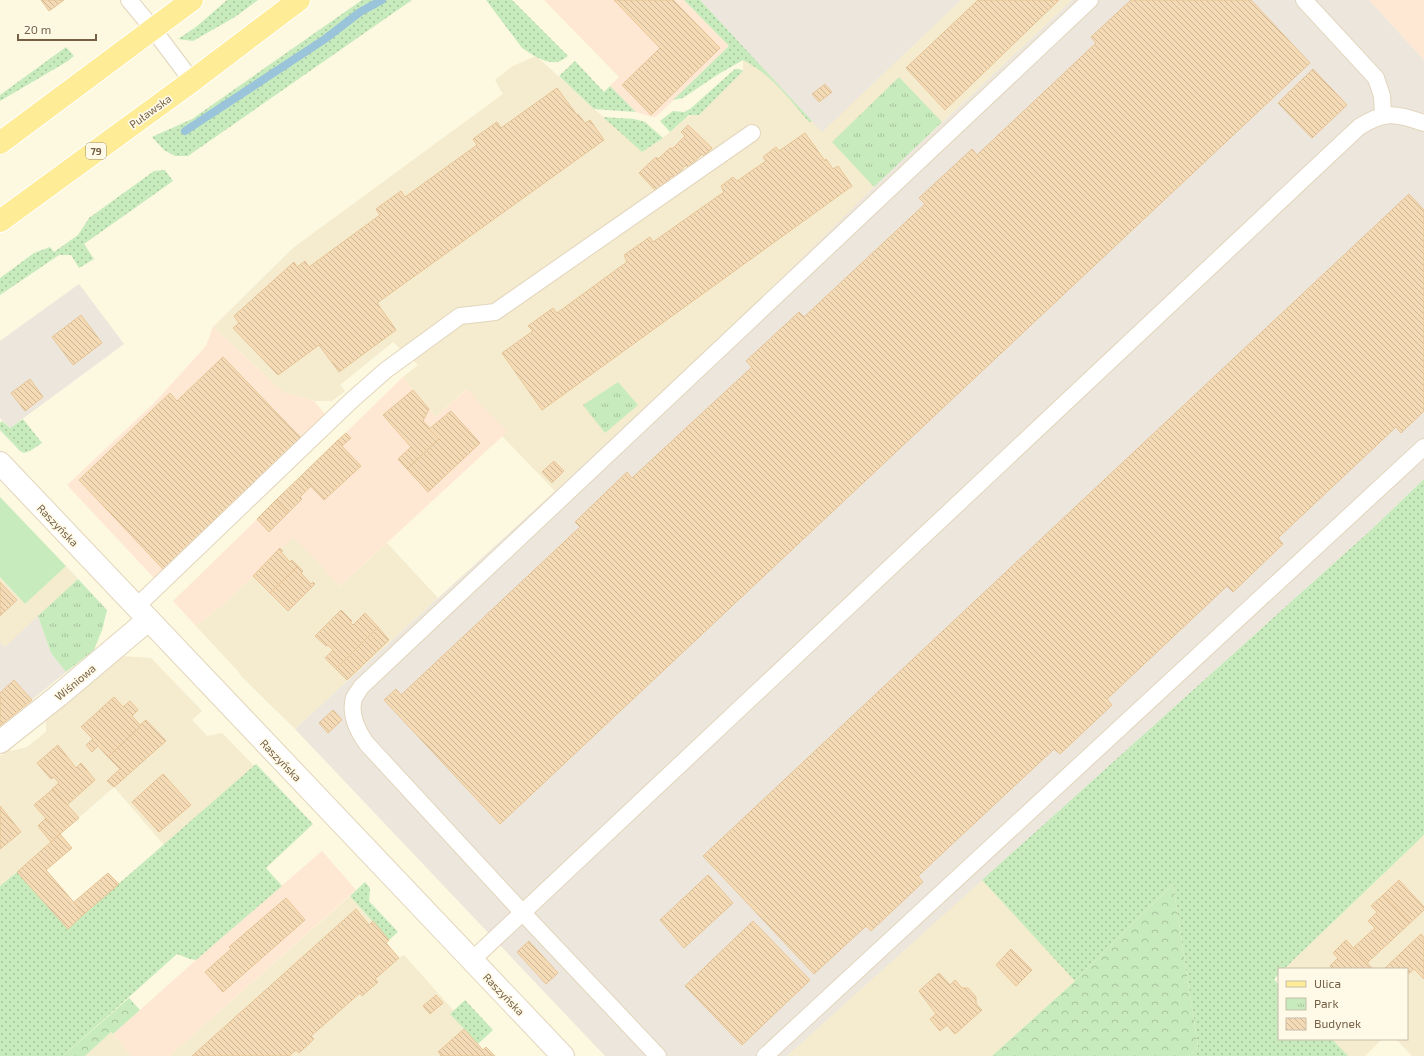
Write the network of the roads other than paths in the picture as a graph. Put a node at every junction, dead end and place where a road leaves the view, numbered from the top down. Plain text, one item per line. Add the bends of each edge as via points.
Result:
1 (129, 0) edge
2 (192, 0) edge
3 (299, 0) edge
4 (1090, 0) edge
5 (1304, 0) edge
6 (153, 29) junction
7 (192, 81) junction
8 (1383, 116) junction
9 (1424, 123) edge
10 (752, 133) dead end
11 (0, 143) edge
12 (0, 221) edge
13 (1424, 447) edge
14 (0, 463) edge
15 (142, 613) junction
16 (0, 742) edge
17 (522, 912) junction
18 (472, 960) junction
19 (563, 1056) edge
20 (658, 1056) edge
21 (765, 1056) edge

1 - 6 lane
2 - 6 main road
3 - 7 main road, Puławska / 79
4 - 17 lane via 361,687 354,699 354,714 360,734 367,744
5 - 8 lane via 1376,78 1382,96
6 - 7 lane
6 - 11 main road
7 - 12 main road, Puławska / 79
8 - 9 lane via 1394,114
8 - 17 lane via 1358,128
10 - 15 lane via 495,312 460,316 386,370 341,410
13 - 21 lane
14 - 15 street, Raszyńska
15 - 16 street, Wiśniowa via 58,696
15 - 18 street, Raszyńska
17 - 18 lane
17 - 20 lane
18 - 19 street, Raszyńska

